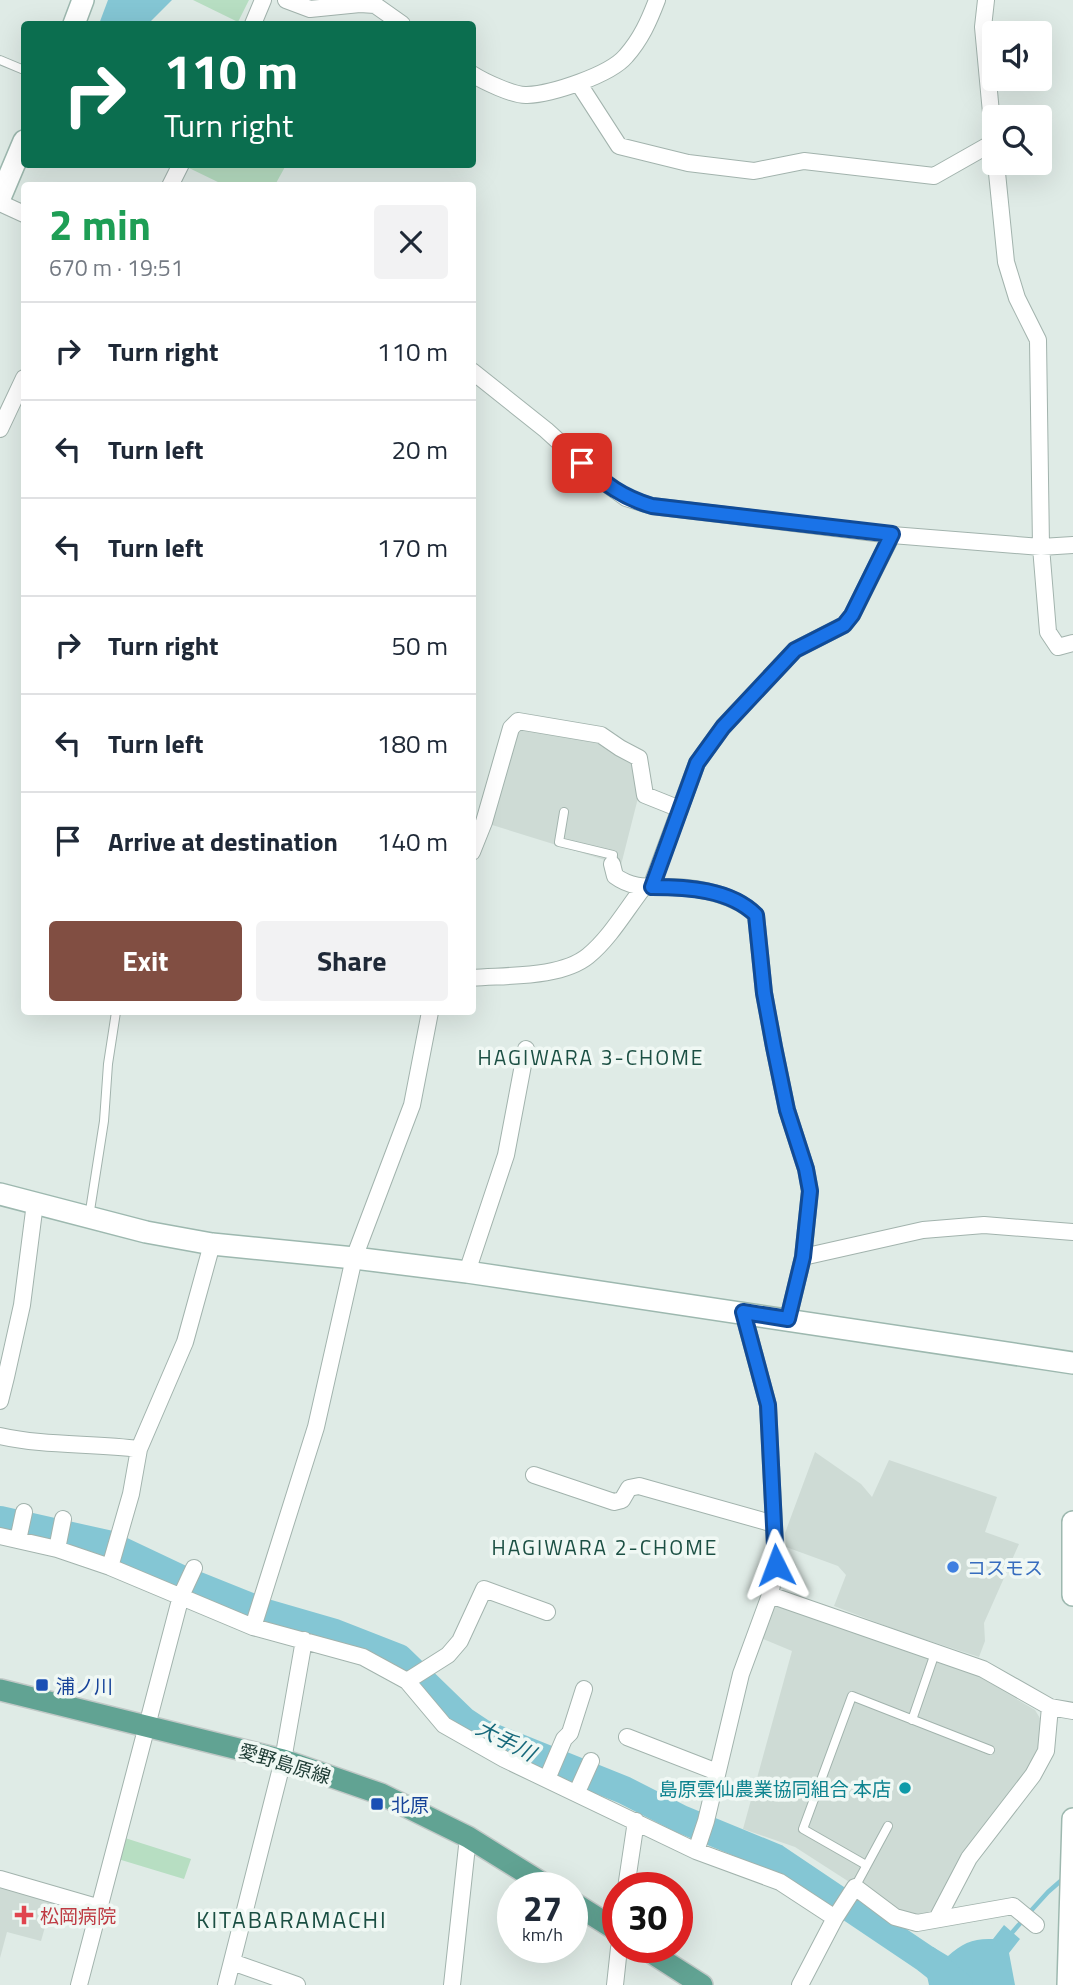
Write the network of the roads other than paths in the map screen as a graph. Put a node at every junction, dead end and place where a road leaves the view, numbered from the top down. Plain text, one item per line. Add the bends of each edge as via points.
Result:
1 (83, 0) edge
2 (263, 0) edge
3 (286, 0) edge
4 (657, 0) edge
5 (986, 0) edge
6 (377, 3) edge
7 (75, 21) edge
8 (254, 21) edge
9 (398, 21) edge
10 (0, 60) edge
11 (21, 69) edge
12 (476, 76) edge
13 (579, 84) junction
14 (990, 105) edge
15 (21, 148) edge
16 (982, 150) edge
17 (997, 175) edge
18 (0, 201) edge
19 (21, 212) edge
20 (476, 374) edge
21 (21, 384) edge
22 (0, 427) edge
23 (892, 534) junction
24 (1073, 545) edge
25 (1041, 547) junction
26 (1073, 643) edge
27 (680, 809) junction
28 (564, 811) dead end
29 (476, 842) edge
30 (612, 864) joint
31 (647, 887) junction
32 (476, 978) edge
33 (116, 1015) edge
34 (429, 1015) edge
35 (526, 1049) dead end
36 (0, 1194) edge
37 (35, 1203) junction
38 (88, 1218) junction
39 (1073, 1233) edge
40 (212, 1244) junction
41 (803, 1257) junction
42 (354, 1258) junction
43 (467, 1272) junction
44 (743, 1312) junction
45 (788, 1319) junction
46 (1073, 1363) edge
47 (3, 1376) edge
48 (0, 1401) edge
49 (0, 1436) edge
50 (139, 1449) junction
51 (534, 1475) dead end
52 (24, 1513) dead end
53 (62, 1521) dead end
54 (1073, 1522) edge
55 (774, 1524) junction
56 (0, 1536) edge
57 (18, 1537) junction
58 (57, 1546) junction
59 (111, 1564) junction
60 (193, 1570) dead end
61 (182, 1593) junction
62 (770, 1595) junction
63 (1073, 1595) edge
64 (547, 1612) dead end
65 (254, 1625) junction
66 (304, 1640) junction
67 (936, 1653) junction
68 (408, 1679) junction
69 (584, 1689) dead end
70 (0, 1690) edge
71 (1050, 1707) junction
72 (1073, 1711) edge
73 (912, 1720) junction
74 (147, 1726) junction
75 (627, 1737) dead end
76 (990, 1750) dead end
77 (282, 1760) junction
78 (590, 1763) dead end
79 (717, 1772) junction
80 (549, 1775) junction
81 (578, 1789) junction
82 (1073, 1819) edge
83 (636, 1821) junction
84 (888, 1826) dead end
85 (468, 1837) junction
86 (697, 1849) junction
87 (1072, 1853) edge
88 (866, 1865) junction
89 (524, 1872) edge
90 (628, 1872) edge
91 (0, 1879) edge
92 (852, 1891) junction
93 (100, 1908) junction
94 (837, 1916) junction
95 (937, 1919) junction
96 (1036, 1925) dead end
97 (232, 1962) junction
98 (617, 1963) edge
99 (668, 1963) edge
100 (79, 1985) edge
101 (226, 1985) edge
102 (297, 1985) edge
103 (452, 1985) edge
104 (615, 1985) edge
105 (702, 1985) edge
106 (800, 1985) edge
107 (1068, 1985) edge

1 - 7 street
2 - 8 street
3 - 6 street via 310,9
4 - 13 street via 646,29 624,59
5 - 14 street via 983,27
6 - 9 street
10 - 11 lane
12 - 13 street via 525,96
13 - 16 street via 620,146 688,163 754,171 804,161 934,176
15 - 18 street
17 - 25 street via 1006,262 1038,340
18 - 19 street
20 - 23 street via 626,498 705,514
21 - 22 street
23 - 25 street
23 - 27 street via 852,615 844,625 795,650 723,727 697,763
24 - 25 street
25 - 26 street via 1048,632 1058,647
27 - 29 street via 645,795 639,758 606,737 518,721 511,728
27 - 31 street
28 - 30 lane via 559,842 613,855
30 - 31 street via 622,881
31 - 32 street via 598,947 573,965 557,971
31 - 41 street via 677,887 723,896 756,915 776,1059 810,1191
33 - 38 lane
34 - 42 street via 412,1105
35 - 43 street via 506,1155
36 - 37 street
37 - 38 street
37 - 47 street via 22,1305
38 - 40 street
39 - 41 street via 984,1225 923,1230
40 - 42 street
40 - 50 street via 185,1342
41 - 45 street
42 - 43 street
42 - 65 street via 316,1427
43 - 44 street
44 - 45 street
44 - 55 street via 768,1405
45 - 46 street
47 - 48 street
49 - 50 street
50 - 59 street
51 - 55 street via 614,1502 622,1500 629,1488 639,1486
52 - 57 street
53 - 58 street
54 - 63 street
55 - 62 street via 776,1565
56 - 57 street
57 - 58 street
58 - 59 street
59 - 61 street
60 - 61 street
61 - 65 street
61 - 74 street
62 - 67 street
62 - 79 street via 741,1674
64 - 68 street via 484,1589 460,1641 448,1655
65 - 66 street
66 - 68 street via 363,1657
66 - 77 street
67 - 71 street via 983,1669
67 - 73 lane
68 - 80 street via 444,1725 504,1759
69 - 80 street via 570,1733
70 - 74 main road, 愛野島原線
71 - 72 street
71 - 95 street via 1046,1751 968,1858
73 - 76 lane
73 - 88 lane via 852,1696 803,1829
74 - 77 main road, 愛野島原線
74 - 93 street
75 - 79 street
77 - 85 main road, 愛野島原線 via 381,1794
77 - 97 street
78 - 81 street
79 - 86 street
80 - 81 street
81 - 83 street
82 - 87 street
83 - 86 street
83 - 90 street
84 - 88 lane
85 - 89 main road, 愛野島原線
85 - 103 street
86 - 94 street via 780,1882
87 - 107 street
88 - 92 lane
91 - 93 street
92 - 94 street
92 - 95 street via 895,1917 917,1923
93 - 100 street
94 - 106 street
95 - 96 street via 1013,1906
97 - 101 street
97 - 102 street
98 - 104 street
99 - 105 main road

